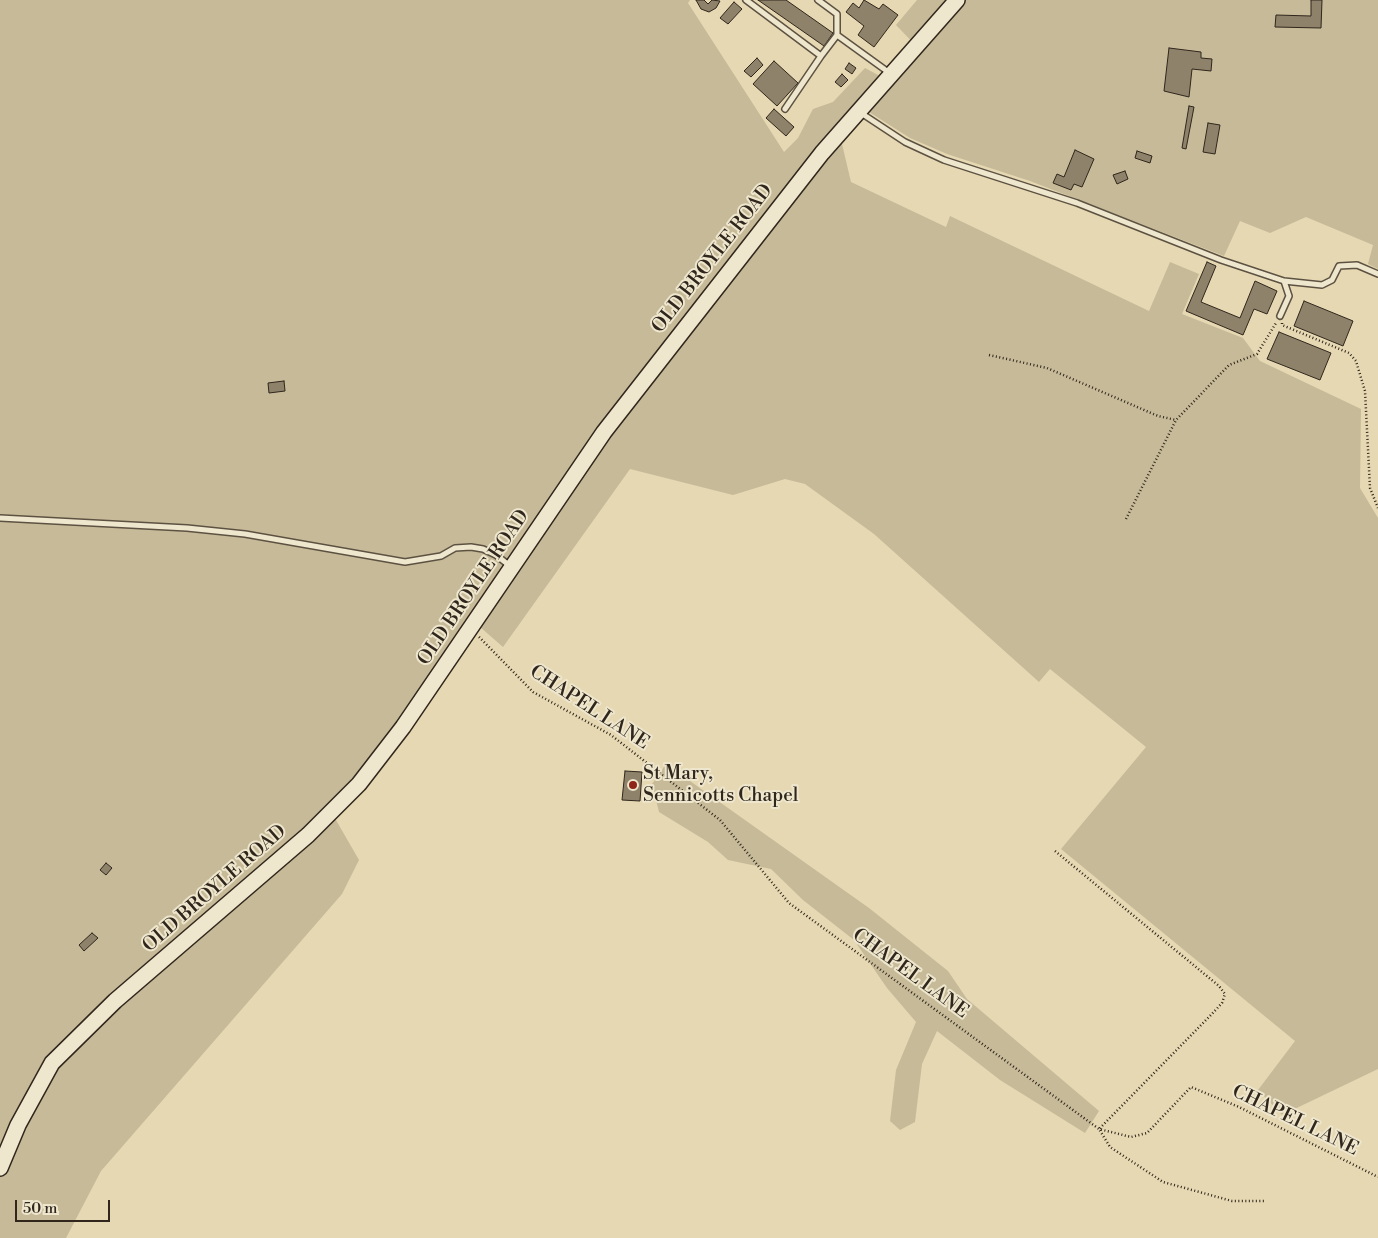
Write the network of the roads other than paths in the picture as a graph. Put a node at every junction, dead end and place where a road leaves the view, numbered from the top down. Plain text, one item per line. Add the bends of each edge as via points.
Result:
1 (746, 0) edge
2 (818, 0) edge
3 (957, 0) edge
4 (836, 35) junction
5 (821, 56) junction
6 (892, 74) junction
7 (786, 109) dead end
8 (859, 112) junction
9 (1378, 274) edge
10 (1284, 281) junction
11 (1280, 316) road end
12 (0, 518) edge
13 (513, 568) junction
14 (0, 1168) edge

1 - 5 lane
2 - 4 lane via 837,14
3 - 6 main road, OLD BROYLE ROAD
4 - 5 lane
4 - 6 lane
5 - 7 lane
6 - 8 main road, OLD BROYLE ROAD
8 - 10 lane via 904,142 944,160 1077,203 1221,260
8 - 13 main road, OLD BROYLE ROAD via 822,153 604,432
9 - 10 lane via 1357,265 1340,266 1332,280 1322,285
10 - 11 lane via 1289,296
12 - 13 lane via 245,534 405,562 434,558 455,548 471,547 496,555
13 - 14 main road, OLD BROYLE ROAD via 382,755 333,812 115,1001 52,1064 18,1125

